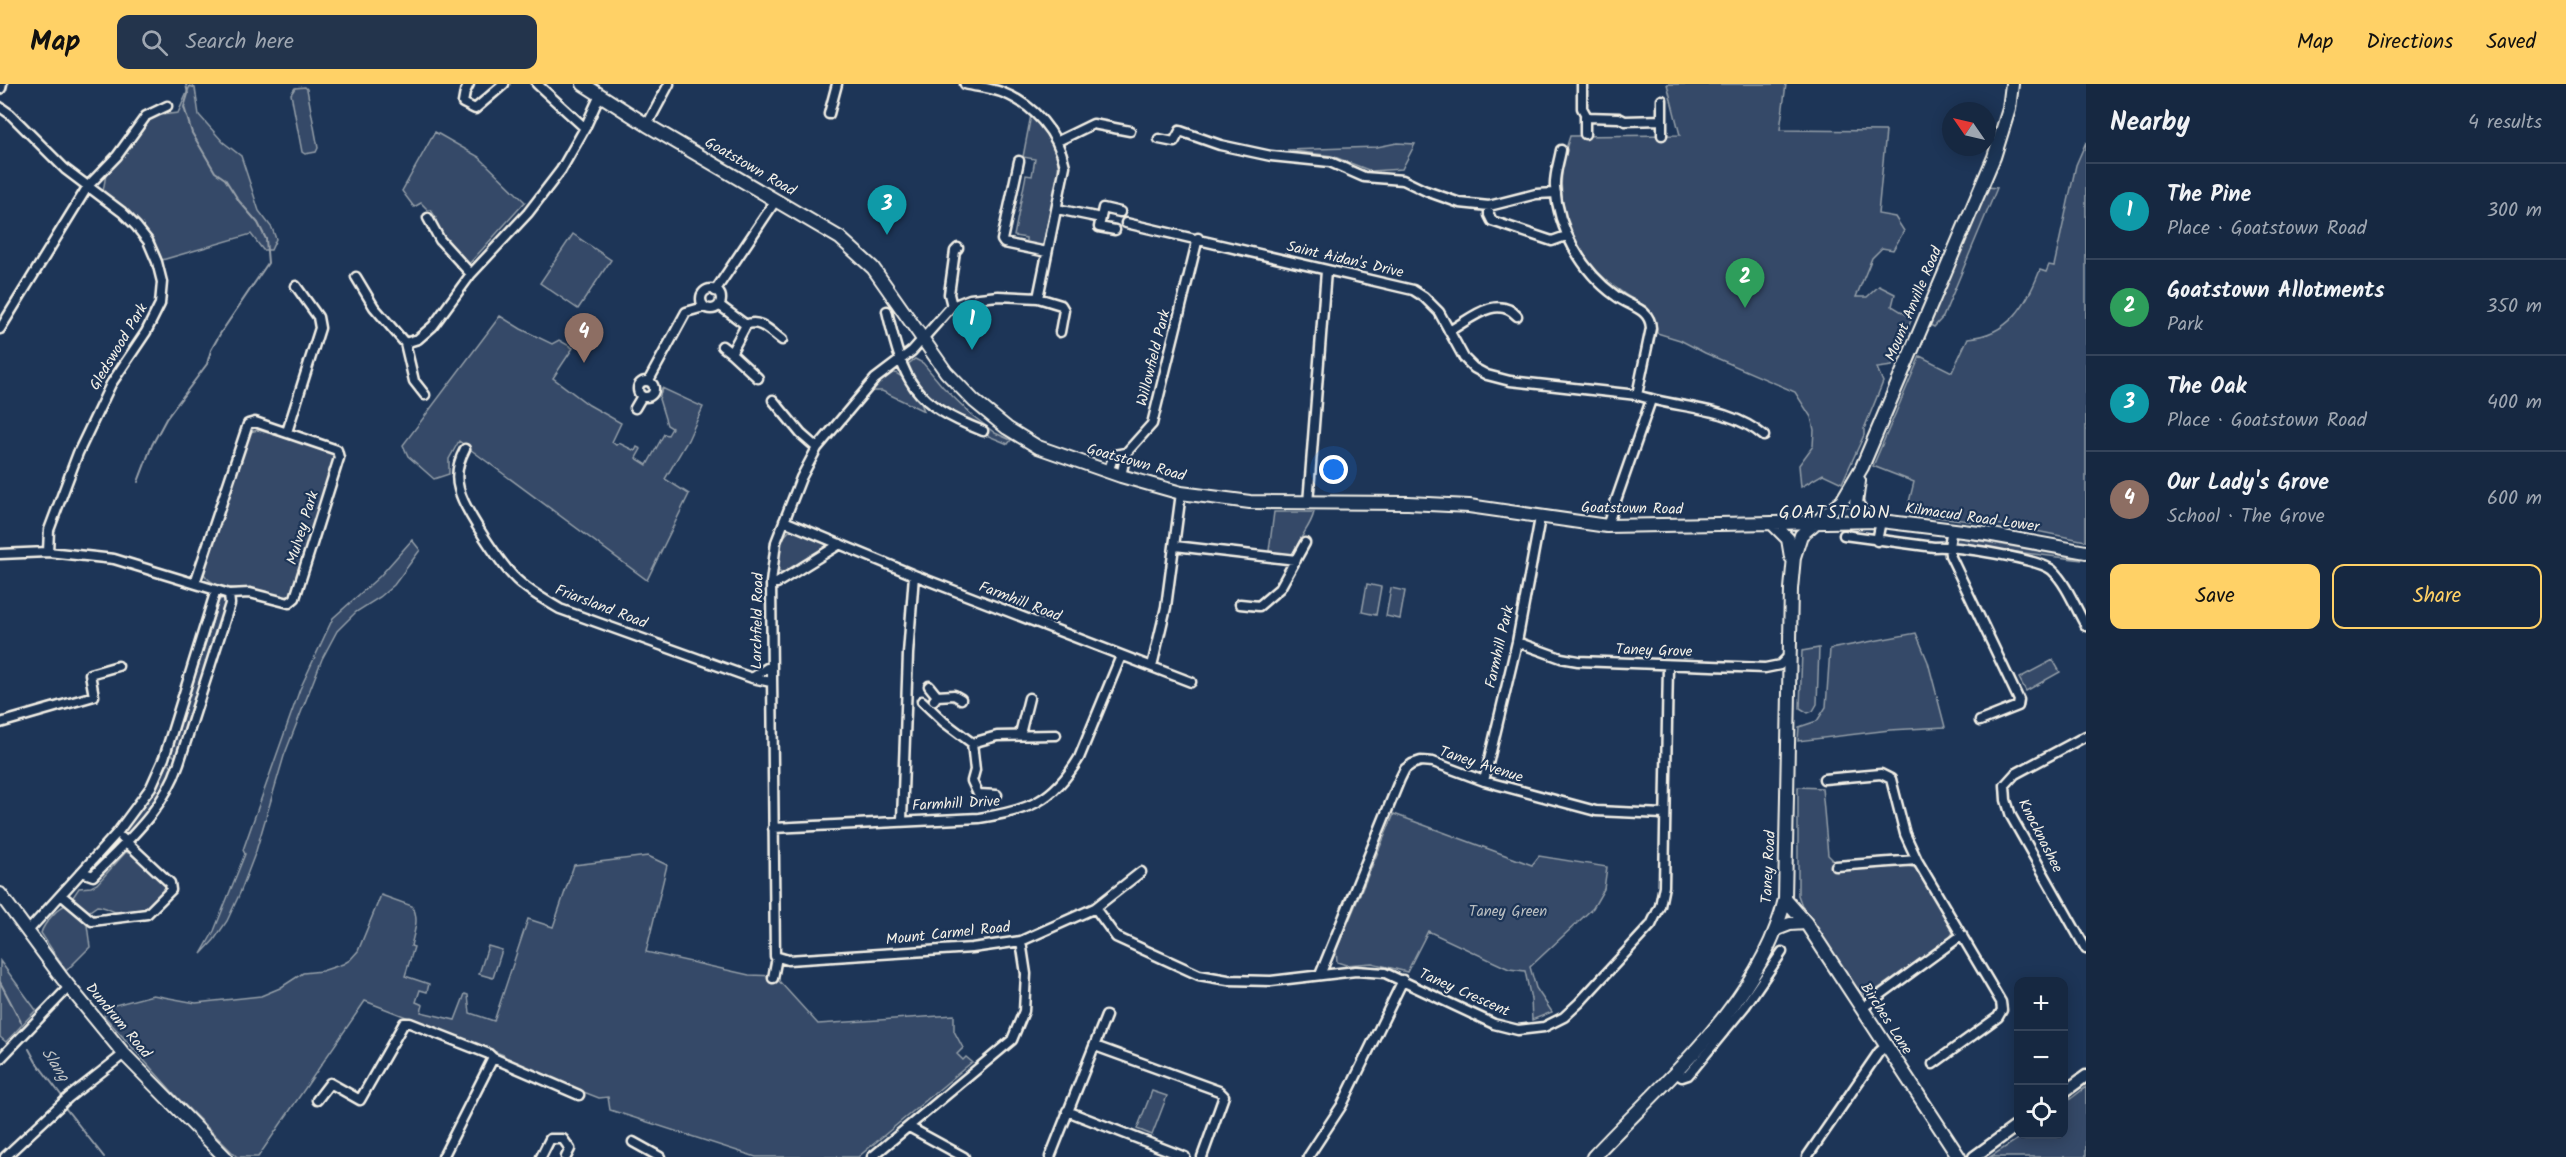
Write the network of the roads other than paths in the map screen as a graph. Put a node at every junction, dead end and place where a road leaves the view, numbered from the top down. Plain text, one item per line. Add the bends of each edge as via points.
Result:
1 (469, 84) edge
2 (504, 84) edge
3 (537, 84) edge
4 (583, 84) edge
5 (669, 84) edge
6 (837, 84) edge
7 (965, 84) edge
8 (1582, 84) edge
9 (2013, 84) edge
10 (600, 95) junction
11 (1662, 100) dead end
12 (167, 105) dead end
13 (0, 107) edge
14 (830, 114) dead end
15 (1585, 116) junction
16 (1662, 120) junction
17 (647, 125) junction
18 (585, 128) junction
19 (1130, 131) dead end
20 (1585, 134) dead end
21 (1662, 135) dead end
22 (1159, 140) dead end
23 (1058, 141) junction
24 (1561, 150) dead end
25 (1018, 161) dead end
26 (88, 186) junction
27 (1556, 193) junction
28 (776, 200) junction
29 (1489, 206) junction
30 (1058, 209) junction
31 (1120, 212) dead end
32 (428, 218) dead end
33 (1101, 218) junction
34 (1126, 223) dead end
35 (1116, 231) dead end
36 (1566, 236) junction
37 (1198, 238) junction
38 (958, 248) dead end
39 (1047, 252) junction
40 (1326, 272) junction
41 (471, 274) junction
42 (356, 277) dead end
43 (296, 286) dead end
44 (715, 291) junction
45 (1038, 298) junction
46 (719, 305) junction
47 (952, 306) junction
48 (704, 307) junction
49 (887, 311) dead end
50 (1517, 316) dead end
51 (746, 325) junction
52 (0, 329) edge
53 (1449, 331) junction
54 (1060, 332) dead end
55 (921, 338) junction
56 (782, 340) dead end
57 (405, 343) junction
58 (722, 346) dead end
59 (731, 353) junction
60 (899, 359) junction
61 (758, 378) dead end
62 (425, 395) dead end
63 (1637, 395) junction
64 (773, 400) dead end
65 (1651, 400) junction
66 (635, 408) dead end
67 (983, 431) dead end
68 (287, 432) junction
69 (1764, 436) dead end
70 (816, 448) junction
71 (465, 449) dead end
72 (1126, 453) junction
73 (1862, 468) junction
74 (1108, 472) junction
75 (1121, 476) junction
76 (1181, 493) junction
77 (1308, 503) junction
78 (1540, 518) junction
79 (784, 521) junction
80 (1818, 521) junction
81 (1868, 521) junction
82 (1881, 521) junction
83 (1772, 523) junction
84 (1607, 526) junction
85 (1952, 530) junction
86 (1844, 535) dead end
87 (1877, 541) junction
88 (1305, 543) dead end
89 (840, 544) junction
90 (1175, 546) junction
91 (1949, 546) junction
92 (48, 552) junction
93 (2086, 552) edge
94 (0, 554) edge
95 (1296, 560) junction
96 (1792, 571) junction
97 (914, 575) junction
98 (195, 583) junction
99 (771, 583) junction
100 (216, 590) junction
101 (229, 594) junction
102 (1240, 604) dead end
103 (2086, 626) edge
104 (1516, 642) junction
105 (1121, 656) junction
106 (1789, 656) junction
107 (118, 666) dead end
108 (1152, 666) junction
109 (1668, 666) junction
110 (771, 668) junction
111 (752, 678) junction
112 (771, 682) junction
113 (1191, 682) dead end
114 (929, 686) dead end
115 (936, 696) junction
116 (1029, 698) dead end
117 (961, 699) dead end
118 (1980, 721) dead end
119 (0, 723) edge
120 (1020, 734) junction
121 (1056, 735) dead end
122 (2086, 736) edge
123 (972, 743) junction
124 (164, 758) junction
125 (180, 763) junction
126 (1824, 779) dead end
127 (1484, 781) junction
128 (997, 795) dead end
129 (1664, 814) junction
130 (902, 820) junction
131 (773, 828) junction
132 (117, 833) junction
133 (126, 841) junction
134 (1917, 860) junction
135 (1836, 867) dead end
136 (82, 872) junction
137 (1141, 872) dead end
138 (0, 894) edge
139 (61, 895) junction
140 (1785, 899) junction
141 (1095, 908) junction
142 (1806, 923) junction
143 (1777, 929) junction
144 (28, 931) junction
145 (1962, 935) junction
146 (1021, 940) junction
147 (2086, 949) edge
148 (1782, 952) dead end
149 (776, 957) junction
150 (1320, 975) junction
151 (773, 978) dead end
152 (1403, 980) junction
153 (69, 987) junction
154 (1861, 1009) junction
155 (1106, 1016) dead end
156 (1095, 1046) junction
157 (1886, 1046) junction
158 (124, 1054) junction
159 (493, 1058) junction
160 (0, 1059) edge
161 (1933, 1064) dead end
162 (1674, 1072) junction
163 (2086, 1076) edge
164 (2068, 1089) edge
165 (579, 1095) dead end
166 (317, 1100) dead end
167 (1067, 1111) junction
168 (909, 1127) junction
169 (2014, 1129) edge
170 (633, 1142) dead end
171 (5, 1157) edge
172 (225, 1157) edge
173 (443, 1157) edge
174 (541, 1157) edge
175 (566, 1157) edge
176 (660, 1157) edge
177 (872, 1157) edge
178 (964, 1157) edge
179 (1050, 1157) edge
180 (1185, 1157) edge
181 (1202, 1157) edge
182 (1308, 1157) edge
183 (1593, 1157) edge
184 (1807, 1157) edge
185 (1959, 1157) edge
186 (1974, 1157) edge

1 - 2 street via 463,103 475,109
3 - 18 street
4 - 10 main road, Goatstown Road
5 - 17 street
6 - 14 street
7 - 23 street via 1001,92 1024,103
8 - 15 street
9 - 73 main road, Mount Anville Road via 1994,157
10 - 17 main road, Goatstown Road
10 - 18 street
11 - 16 street
12 - 26 street via 147,116
13 - 26 street, Gledswood Park
15 - 16 street
15 - 20 street
16 - 21 street
17 - 28 main road, Goatstown Road
18 - 41 street via 561,170 528,213
19 - 23 street via 1093,124
22 - 29 street via 1174,142 1180,131 1271,156 1330,162 1364,177 1403,180 1461,203
23 - 30 street via 1065,166
24 - 27 street
25 - 39 street via 1002,240
26 - 52 street
26 - 92 street, Gledswood Park via 122,212 148,241 162,282 160,304 94,417 49,530
27 - 29 street
27 - 36 street
28 - 44 street
28 - 55 main road, Goatstown Road via 861,255
29 - 36 street via 1492,221 1552,241
30 - 33 street
30 - 39 street
31 - 33 street via 1103,208
32 - 41 street via 440,240
33 - 35 street via 1099,227
34 - 37 street, Saint Aidan's Drive
36 - 63 street via 1594,277 1616,297 1646,312 1651,319
37 - 40 street, Saint Aidan's Drive
37 - 72 street, Willowfield Park via 1152,424
38 - 47 street via 949,294
39 - 45 street
40 - 53 street, Saint Aidan's Drive via 1413,290 1439,312
40 - 77 street
41 - 57 street via 433,326 418,339
42 - 57 street via 374,308
43 - 68 street via 318,317 320,328
44 - 46 street via 720,297
44 - 48 street via 706,291 702,296
45 - 47 street via 998,296 970,299
45 - 54 street via 1061,305 1064,310
46 - 48 street via 714,309
46 - 51 street
47 - 55 street, Larchfield Road
48 - 66 street via 686,312 649,380 638,387 642,396
49 - 60 street
50 - 53 street via 1500,307 1478,311
51 - 56 street via 755,322
51 - 59 street
53 - 63 street, Saint Aidan's Drive via 1474,368 1497,378
55 - 60 street, Larchfield Road via 912,351
55 - 74 main road, Goatstown Road via 990,416 1038,447
57 - 62 street via 414,381
58 - 59 street
59 - 61 street
60 - 67 street via 907,379 930,404
60 - 70 street, Larchfield Road via 875,379
63 - 65 street, Saint Aidan's Drive
64 - 70 street
65 - 69 street, Saint Aidan's Drive via 1713,412 1755,428
65 - 84 street
68 - 98 street, Mulvey Park via 255,422 245,428
68 - 101 street, Mulvey Park via 334,448 339,458 295,598 285,604 250,593
70 - 79 street, Larchfield Road
71 - 111 street, Friarsland Road via 457,468 459,491 493,548 516,579 534,594 560,609
72 - 74 street via 1114,455
72 - 75 street, Willowfield Park
73 - 80 main road, Mount Anville Road via 1842,501
73 - 81 main road via 1856,503
74 - 75 main road, Goatstown Road
75 - 76 main road, Goatstown Road
76 - 77 main road, Goatstown Road via 1250,502
76 - 90 street
77 - 78 main road, Goatstown Road via 1469,506
78 - 84 main road, Goatstown Road
78 - 104 street, Farmhill Park
79 - 89 street, Farmhill Road
79 - 99 street, Larchfield Road via 776,542
80 - 81 main road, Kilmacud Road Lower
80 - 83 main road, Goatstown Road
80 - 96 main road, Taney Road via 1799,539
81 - 82 main road, Kilmacud Road Lower
82 - 85 main road, Kilmacud Road Lower
82 - 87 street
83 - 84 main road, Goatstown Road
83 - 96 main road via 1788,539
85 - 91 street
85 - 93 main road, Kilmacud Road Lower
86 - 87 street
87 - 91 street
88 - 95 street
89 - 97 street, Farmhill Road
89 - 99 street
90 - 95 street
90 - 108 street
91 - 103 street via 2050,568
91 - 118 street via 2019,700 2018,706
92 - 94 street
92 - 98 street via 114,559
95 - 102 street via 1280,588 1259,606
96 - 106 main road, Taney Road
97 - 105 street, Farmhill Road
97 - 130 street
98 - 100 street, Mulvey Park
99 - 110 street, Larchfield Road
100 - 101 street, Mulvey Park
100 - 124 street
101 - 125 street via 230,604
104 - 109 street, Taney Grove via 1578,661
104 - 127 street, Farmhill Park
105 - 108 street, Farmhill Road
105 - 130 street, Farmhill Drive via 1079,758 1047,798 1011,813 979,818
106 - 109 street, Taney Grove via 1780,665 1765,668
106 - 140 main road, Taney Road
107 - 119 street via 90,674 94,696
108 - 113 street, Farmhill Road
109 - 129 street, Taney Crescent
110 - 111 street
110 - 112 street, Larchfield Road
111 - 112 street, Friarsland Road
112 - 131 street, Larchfield Road
114 - 115 street
115 - 117 street via 954,695
115 - 123 street via 925,703
116 - 120 street
120 - 121 street
120 - 123 street
122 - 147 street, Knocknashee via 2015,774 2005,785 2011,816
123 - 128 street via 972,781 978,794
124 - 125 street
124 - 132 street via 146,795
125 - 133 street via 157,807
126 - 134 street via 1881,774 1892,779 1905,834
127 - 129 street, Taney Avenue via 1596,811
127 - 150 street, Taney Avenue via 1433,762 1421,761 1405,769
129 - 152 street, Taney Crescent via 1664,886 1651,925 1564,1017 1544,1027 1518,1030 1494,1024
130 - 131 street, Farmhill Drive
131 - 149 street, Larchfield Road
132 - 133 street
132 - 136 street
133 - 136 street via 93,876
133 - 139 street via 172,887 147,914 92,921
134 - 135 street
134 - 145 street
136 - 139 street
137 - 141 street, Mount Carmel Road
138 - 144 main road, Dundrum Road
139 - 144 street
140 - 142 main road, Birches Lane
140 - 143 main road, Taney Road
141 - 146 street, Mount Carmel Road
141 - 150 street, Taney Crescent via 1116,936 1199,975 1271,981
142 - 143 main road
142 - 154 main road, Birches Lane
143 - 162 main road, Taney Road via 1731,1007
144 - 153 main road, Dundrum Road
145 - 154 street
145 - 161 street via 2002,1010 1998,1017
146 - 149 street, Mount Carmel Road via 921,952 788,960
146 - 168 street via 1026,974 1024,1011 1012,1040
148 - 162 street via 1745,1006 1688,1075 1682,1077
149 - 151 street, Larchfield Road
150 - 152 street, Taney Crescent via 1372,971
152 - 182 street via 1342,1104
153 - 158 main road, Dundrum Road
153 - 160 street
154 - 157 main road, Birches Lane
155 - 156 street
156 - 167 street
156 - 181 street via 1220,1091 1224,1096
157 - 184 street
157 - 185 main road, Birches Lane
158 - 171 street via 73,1094
158 - 172 main road, Dundrum Road
159 - 165 street
159 - 166 street via 404,1023 360,1100 330,1083
159 - 173 street
162 - 183 main road, Taney Road
163 - 164 street
167 - 179 street
167 - 180 street
168 - 177 street
168 - 178 street
169 - 186 street
170 - 176 street
174 - 175 street via 550,1139 563,1139 570,1149

